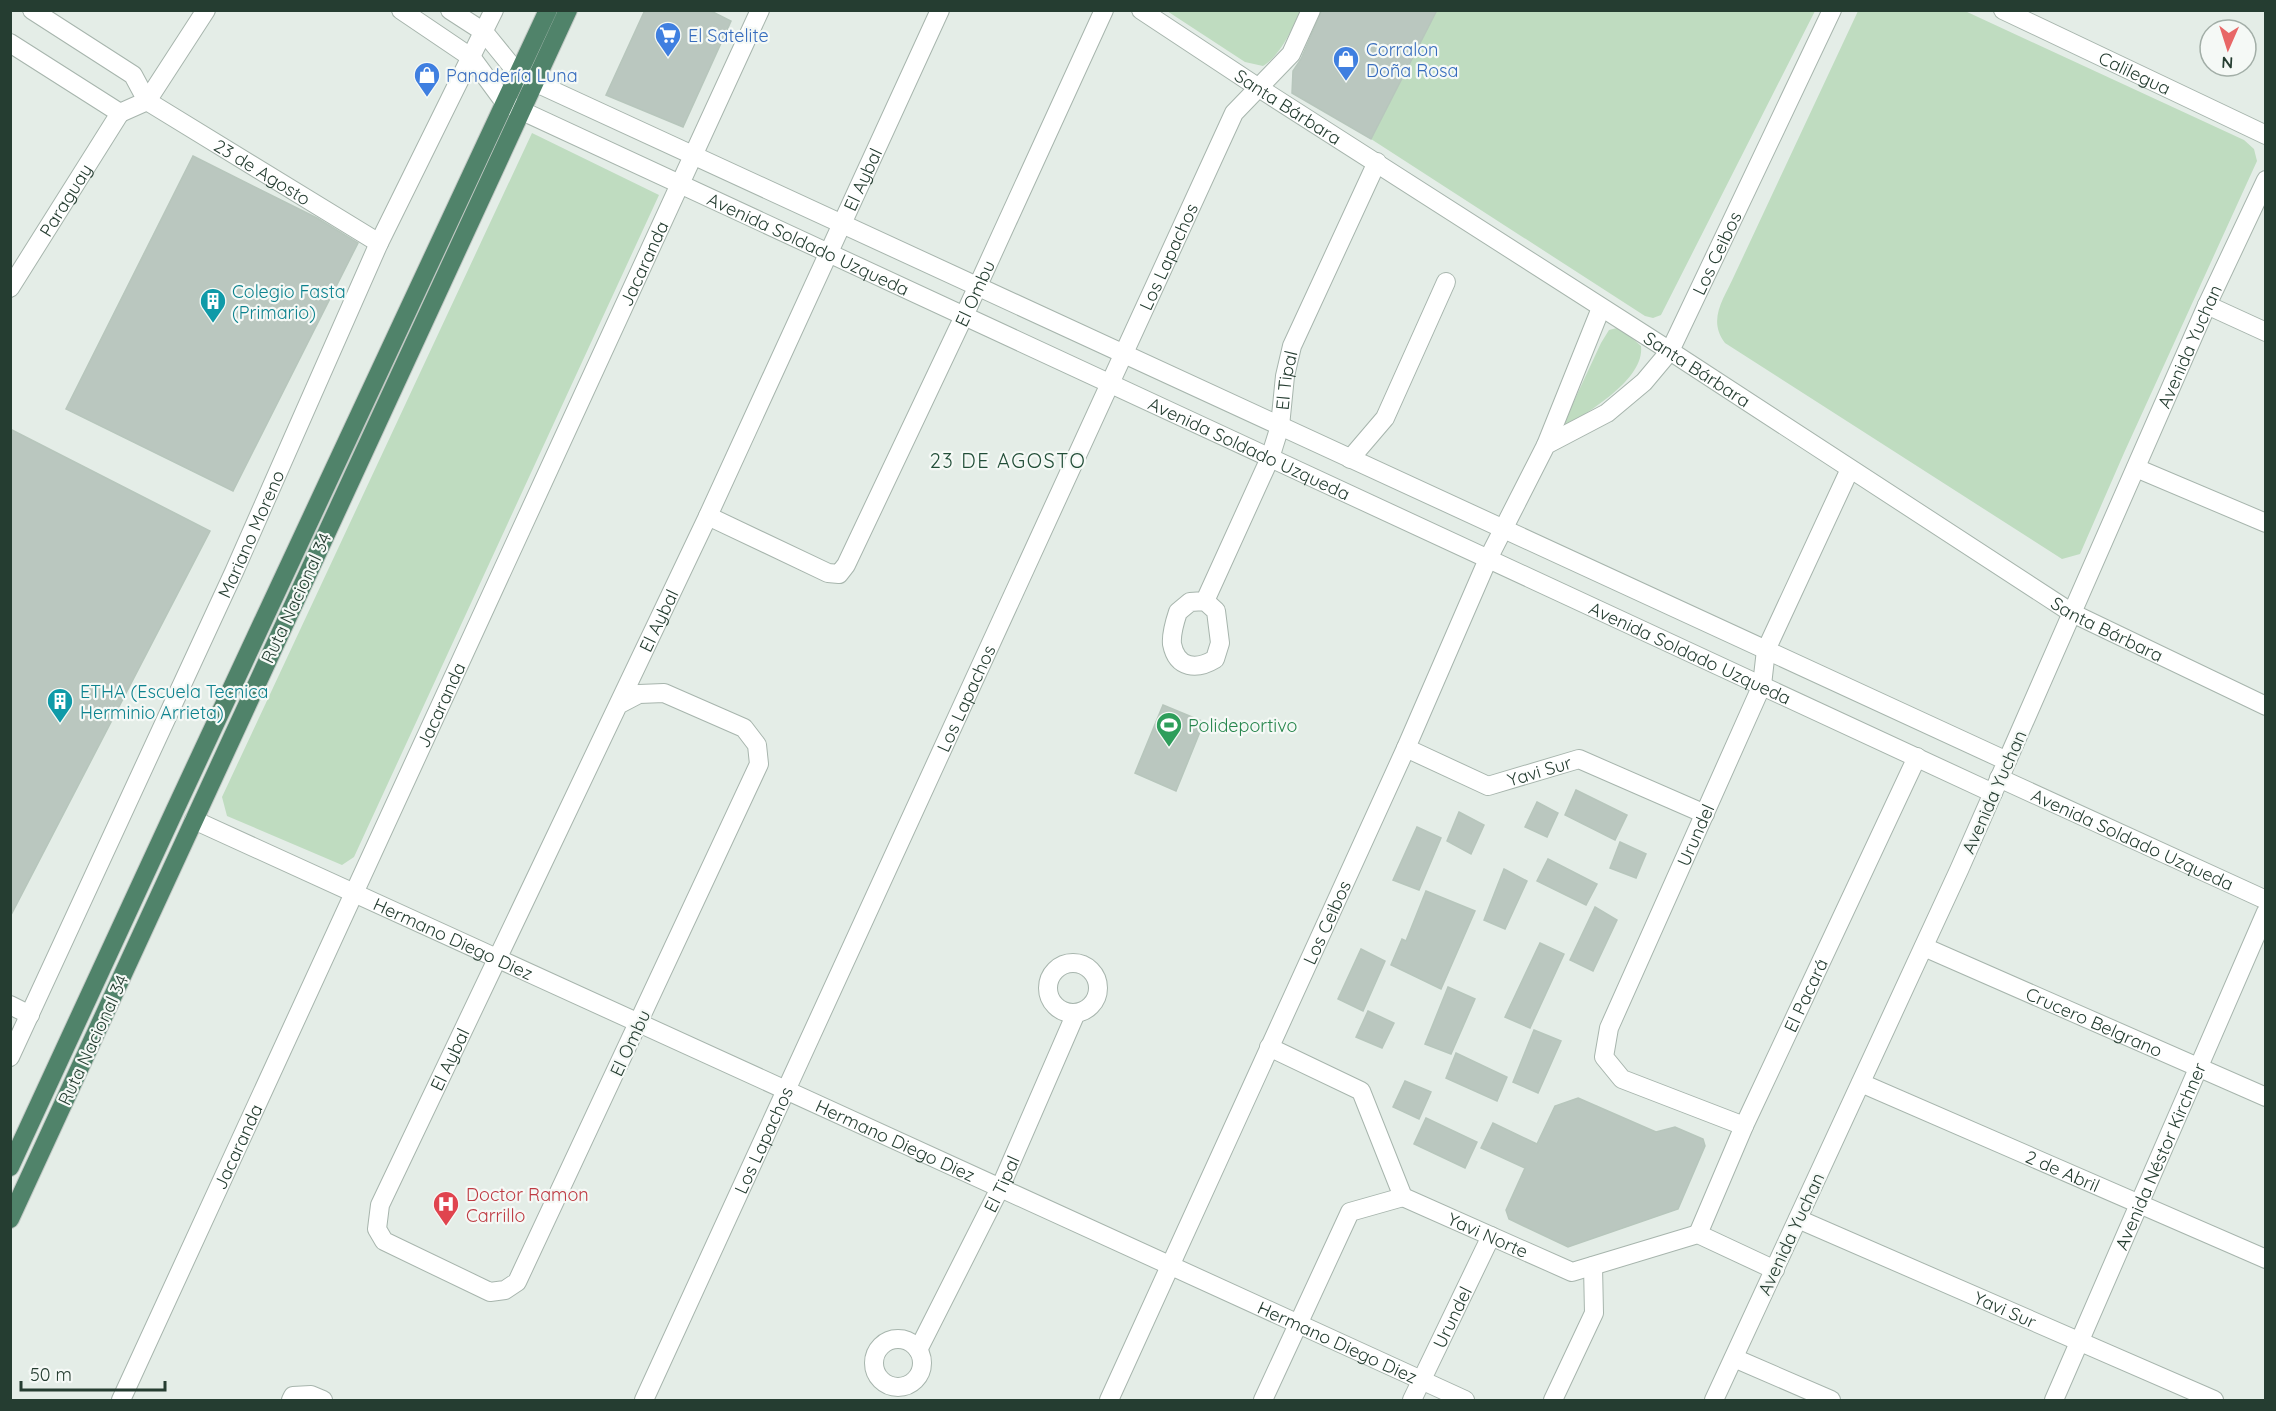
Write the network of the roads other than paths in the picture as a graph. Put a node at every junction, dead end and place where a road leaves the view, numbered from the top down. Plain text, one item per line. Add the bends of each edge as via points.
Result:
1 (32, 10) edge
2 (206, 10) edge
3 (401, 10) edge
4 (450, 10) edge
5 (494, 10) edge
6 (548, 10) edge
7 (568, 10) edge
8 (760, 10) edge
9 (940, 10) edge
10 (1104, 10) edge
11 (1141, 10) edge
12 (1311, 10) edge
13 (1832, 10) edge
14 (2003, 10) edge
15 (484, 32) junction
16 (10, 43) edge
17 (472, 58) junction
18 (527, 79) junction
19 (1259, 88) junction
20 (147, 101) junction
21 (514, 107) junction
22 (120, 113) junction
23 (2265, 135) edge
24 (693, 155) junction
25 (1377, 162) junction
26 (2265, 180) edge
27 (680, 184) junction
28 (841, 224) junction
29 (379, 243) junction
30 (829, 253) junction
31 (1446, 282) dead end
32 (977, 286) junction
33 (10, 288) edge
34 (2207, 305) junction
35 (1601, 308) junction
36 (964, 316) junction
37 (2265, 332) edge
38 (1670, 351) junction
39 (1123, 354) junction
40 (1110, 383) junction
41 (1280, 426) junction
42 (1545, 445) junction
43 (1270, 458) junction
44 (1350, 459) junction
45 (2136, 468) junction
46 (1850, 469) junction
47 (708, 516) junction
48 (2265, 523) edge
49 (1503, 529) junction
50 (1488, 559) junction
51 (1205, 601) dead end
52 (2072, 613) junction
53 (1766, 650) junction
54 (1762, 686) junction
55 (618, 705) junction
56 (2265, 706) edge
57 (1406, 748) junction
58 (1917, 758) junction
59 (2007, 761) junction
60 (1996, 786) junction
61 (1705, 814) junction
62 (194, 820) junction
63 (354, 893) junction
64 (2265, 900) edge
65 (2265, 912) edge
66 (1924, 947) junction
67 (497, 960) junction
68 (10, 1005) edge
69 (1076, 1013) dead end
70 (30, 1016) junction
71 (639, 1024) junction
72 (1269, 1047) junction
73 (10, 1057) edge
74 (2198, 1068) junction
75 (1861, 1083) junction
76 (786, 1090) junction
77 (2265, 1098) edge
78 (1744, 1125) junction
79 (10, 1167) edge
80 (1000, 1188) junction
81 (1403, 1197) junction
82 (2139, 1205) junction
83 (10, 1219) edge
84 (1798, 1219) junction
85 (1698, 1234) junction
86 (1491, 1236) junction
87 (2265, 1259) edge
88 (1170, 1266) junction
89 (1593, 1266) junction
90 (1775, 1270) junction
91 (505, 1290) joint
92 (1298, 1324) junction
93 (2079, 1342) junction
94 (918, 1350) dead end
95 (1734, 1358) junction
96 (1422, 1381) junction
97 (121, 1401) edge
98 (291, 1401) edge
99 (323, 1401) edge
100 (644, 1401) edge
101 (1109, 1401) edge
102 (1263, 1401) edge
103 (1412, 1401) edge
104 (1465, 1401) edge
105 (1553, 1401) edge
106 (1714, 1401) edge
107 (1831, 1401) edge
108 (2054, 1401) edge
109 (2214, 1401) edge

1 - 20 street, 23 de Agosto via 133,75
2 - 20 street
3 - 17 street
4 - 15 street
5 - 15 street, Mariano Moreno
6 - 18 highway, Ruta Nacional 34
7 - 18 highway, Ruta Nacional 34
8 - 24 street, Jacaranda
9 - 28 street, El Aybal
10 - 32 street, El Ombu
11 - 19 street, Santa Bárbara
12 - 19 street, Los Lapachos via 1291,54
13 - 38 street, Los Ceibos
14 - 23 street, Calilegua
15 - 17 street, Mariano Moreno
15 - 18 street
16 - 22 street
17 - 21 street
17 - 29 street, Mariano Moreno
18 - 21 highway, Ruta Nacional 34
18 - 24 street, Avenida Soldado Uzqueda
19 - 25 street, Santa Bárbara
19 - 39 street, Los Lapachos via 1234,113
20 - 22 street
20 - 29 street, 23 de Agosto
21 - 27 street, Avenida Soldado Uzqueda
21 - 62 highway, Ruta Nacional 34
21 - 79 highway, Ruta Nacional 34 via 174,812
22 - 33 street, Paraguay
24 - 27 street, Jacaranda
24 - 28 street, Avenida Soldado Uzqueda
25 - 35 street, Santa Bárbara
25 - 41 street, El Tipal via 1292,346
26 - 34 street, Avenida Yuchan
27 - 30 street, Avenida Soldado Uzqueda
27 - 63 street, Jacaranda
28 - 30 street, El Aybal
28 - 32 street, Avenida Soldado Uzqueda
29 - 70 street, Mariano Moreno via 234,572
30 - 36 street, Avenida Soldado Uzqueda
30 - 47 street, El Aybal
31 - 44 street via 1385,418
32 - 36 street, El Ombu
32 - 39 street, Avenida Soldado Uzqueda
34 - 37 street
34 - 45 street, Avenida Yuchan
35 - 38 street, Santa Bárbara
35 - 42 street, Los Ceibos
36 - 40 street, Avenida Soldado Uzqueda
36 - 47 street, El Ombu via 839,574 828,573
38 - 42 street, Los Ceibos via 1644,382 1606,413
38 - 46 street, Santa Bárbara
39 - 40 street, Los Lapachos
39 - 41 street, Avenida Soldado Uzqueda
40 - 43 street, Avenida Soldado Uzqueda
40 - 76 street, Los Lapachos
41 - 43 street, El Tipal
41 - 44 street, Avenida Soldado Uzqueda
42 - 49 street, Los Ceibos
43 - 50 street, Avenida Soldado Uzqueda
43 - 51 street, El Tipal
44 - 49 street, Avenida Soldado Uzqueda
45 - 48 street
45 - 52 street, Avenida Yuchan
46 - 52 street, Santa Bárbara
46 - 53 street, Urundel
47 - 55 street, El Aybal
49 - 50 street, Los Ceibos
49 - 53 street, Avenida Soldado Uzqueda
50 - 54 street, Avenida Soldado Uzqueda
50 - 57 street, Los Ceibos
52 - 56 street, Santa Bárbara
52 - 59 street, Avenida Yuchan
53 - 54 street, Urundel
53 - 59 street, Avenida Soldado Uzqueda
54 - 58 street, Avenida Soldado Uzqueda
54 - 61 street, Urundel
55 - 67 street, El Aybal
55 - 71 street, El Ombu via 639,694 664,693 744,728 757,746 759,764
57 - 61 street, Yavi Sur via 1488,786 1579,759
57 - 72 street, Los Ceibos
58 - 60 street, Avenida Soldado Uzqueda
58 - 78 street, El Pacará
59 - 60 street, Avenida Yuchan
60 - 64 street, Avenida Soldado Uzqueda
60 - 66 street, Avenida Yuchan
61 - 78 street, Urundel via 1609,1028 1604,1057 1622,1079
62 - 63 street, Hermano Diego Diez
62 - 83 highway, Ruta Nacional 34
63 - 67 street, Hermano Diego Diez
63 - 97 street, Jacaranda
65 - 74 street, Avenida Néstor Kirchner
66 - 74 street, Crucero Belgrano
66 - 75 street, Avenida Yuchan
67 - 71 street, Hermano Diego Diez
67 - 91 street, El Aybal via 380,1205 377,1229 384,1241 490,1292
68 - 70 street
69 - 80 street, El Tipal
70 - 73 street, Mariano Moreno
71 - 76 street, Hermano Diego Diez
71 - 91 street, El Ombu via 518,1282
72 - 81 street via 1361,1091
72 - 88 street, Los Ceibos
74 - 77 street, Crucero Belgrano
74 - 82 street, Avenida Néstor Kirchner
75 - 82 street, 2 de Abril
75 - 84 street, Avenida Yuchan
76 - 80 street, Hermano Diego Diez
76 - 100 street, Los Lapachos
78 - 85 street, El Pacará
80 - 88 street, Hermano Diego Diez
80 - 94 street, El Tipal
81 - 86 street, Yavi Norte
81 - 92 street via 1350,1212
82 - 87 street, 2 de Abril
82 - 93 street, Avenida Néstor Kirchner
84 - 90 street, Avenida Yuchan
84 - 93 street, Yavi Sur
85 - 89 street, Yavi Norte
85 - 90 street
86 - 89 street, Yavi Norte via 1572,1272
86 - 96 street, Urundel
88 - 92 street, Hermano Diego Diez
88 - 101 street, Los Ceibos
89 - 105 street via 1594,1313
90 - 95 street, Avenida Yuchan
92 - 96 street, Hermano Diego Diez
92 - 102 street
93 - 108 street, Avenida Néstor Kirchner
93 - 109 street, Yavi Sur
95 - 106 street, Avenida Yuchan
95 - 107 street
96 - 103 street, Urundel
96 - 104 street, Hermano Diego Diez
98 - 99 street via 293,1396 311,1395

